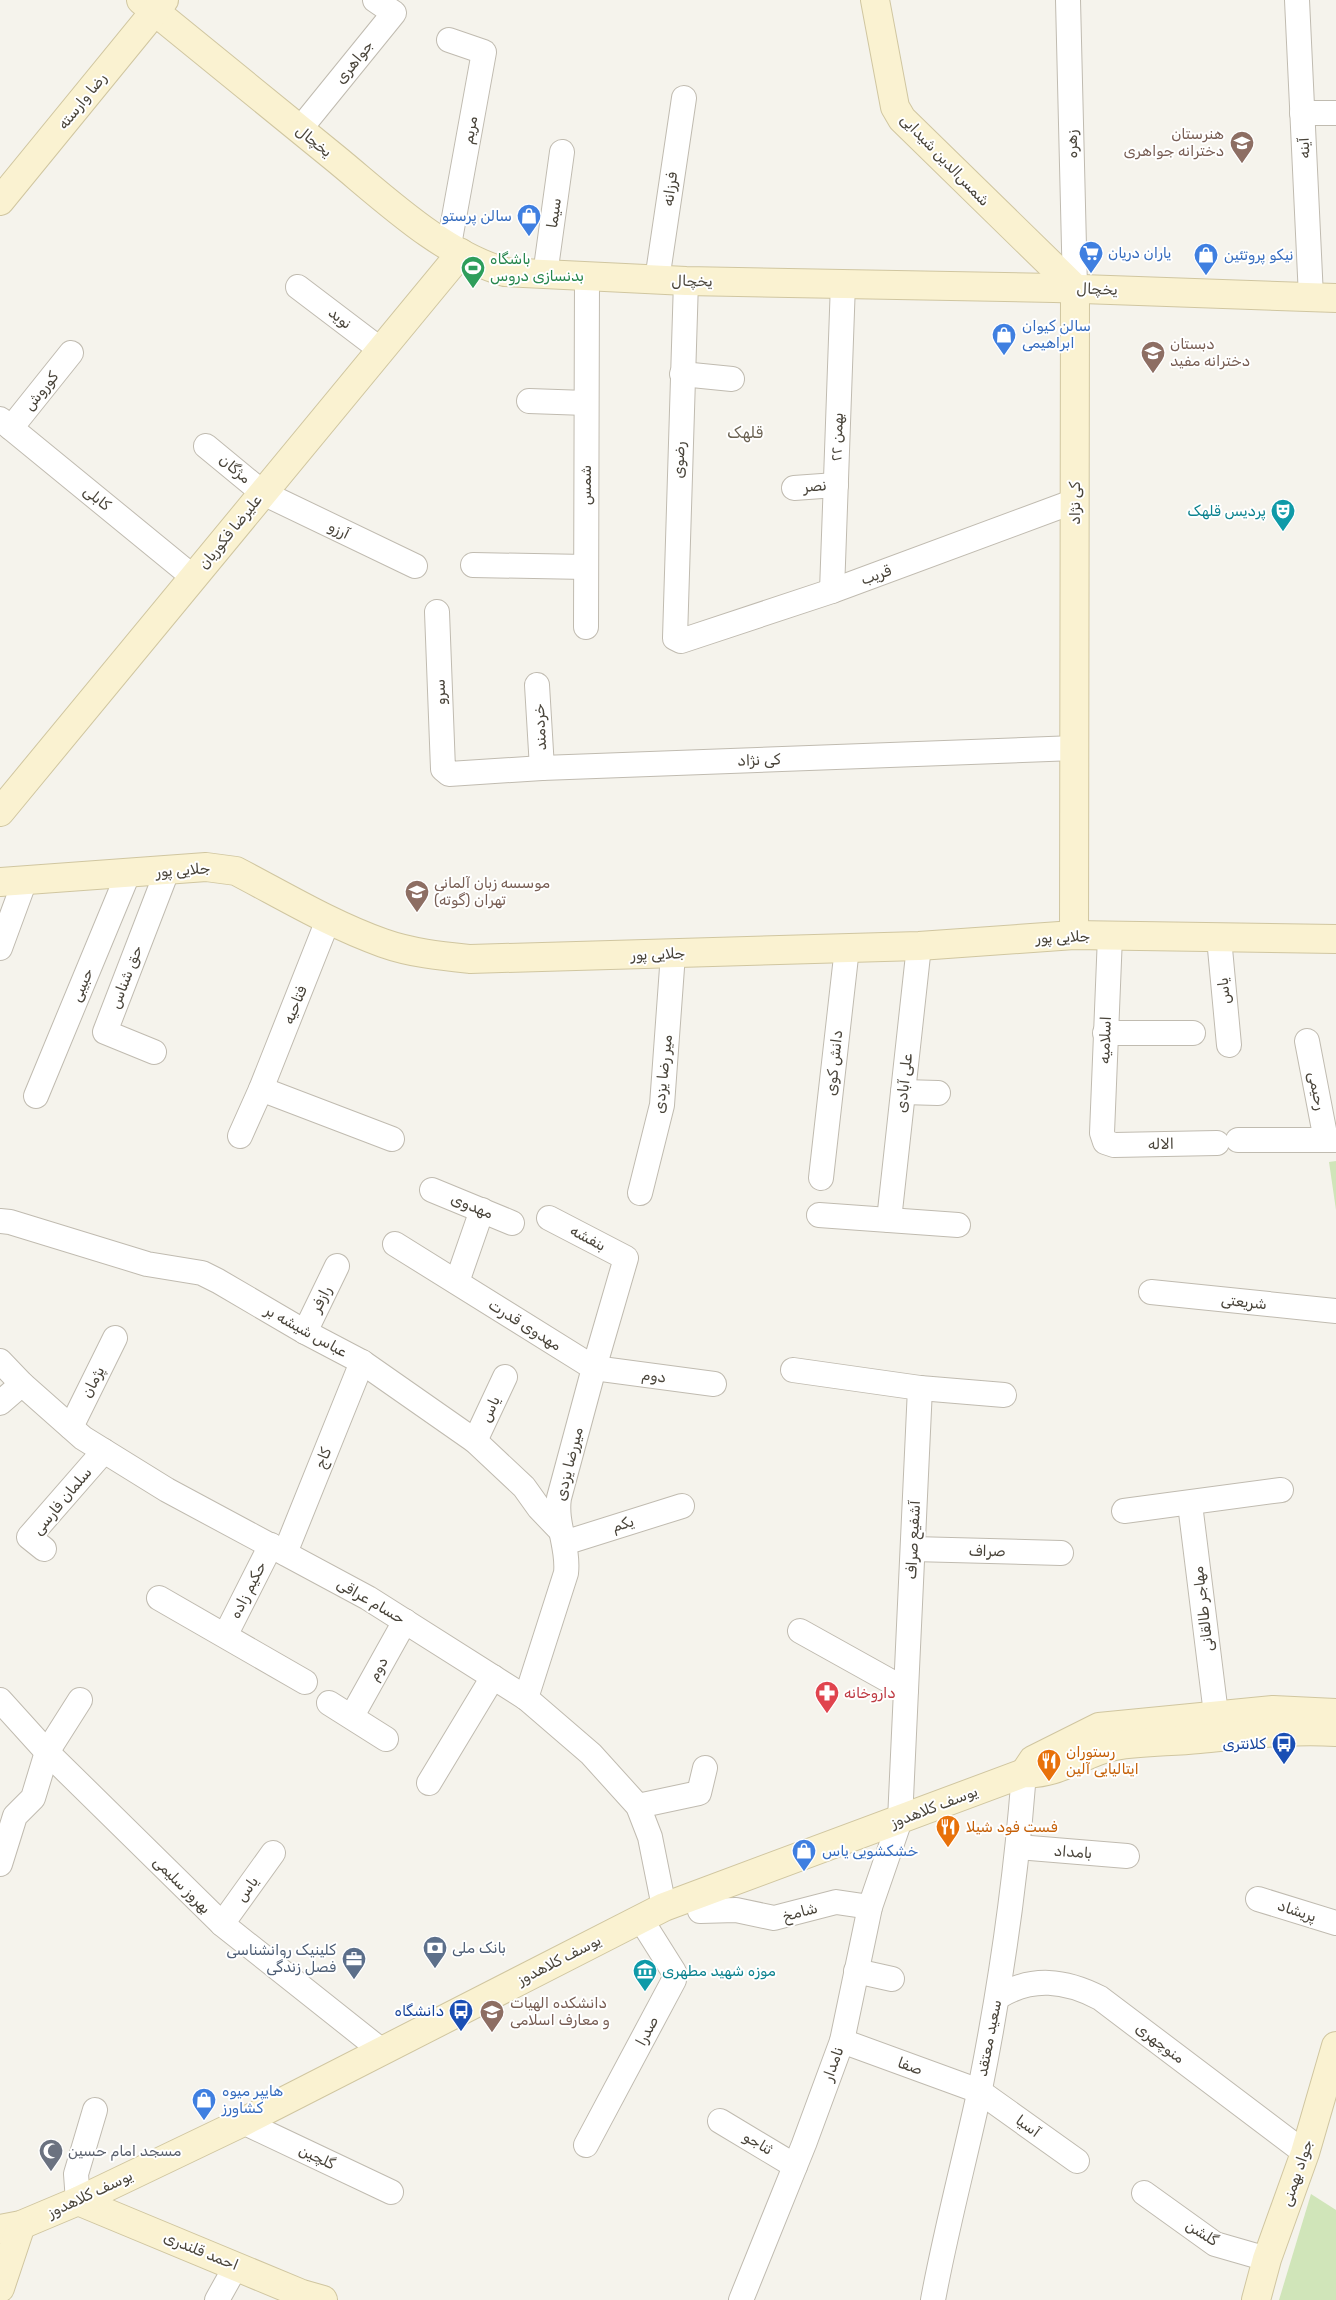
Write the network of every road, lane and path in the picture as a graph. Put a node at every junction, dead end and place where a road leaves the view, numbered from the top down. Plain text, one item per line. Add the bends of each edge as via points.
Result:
1 (375, 0) edge
2 (875, 0) edge
3 (1068, 0) edge
4 (1297, 0) edge
5 (153, 4) edge
6 (449, 40) dead end
7 (684, 98) dead end
8 (1302, 113) junction
9 (1336, 113) edge
10 (300, 130) junction
11 (562, 152) dead end
12 (0, 201) edge
13 (455, 249) junction
14 (545, 275) junction
15 (586, 277) junction
16 (657, 280) junction
17 (686, 281) junction
18 (843, 282) junction
19 (298, 287) dead end
20 (1075, 288) junction
21 (1323, 297) edge
22 (381, 350) junction
23 (71, 353) dead end
24 (682, 374) junction
25 (732, 378) dead end
26 (529, 401) dead end
27 (586, 403) junction
28 (6, 424) edge
29 (206, 446) dead end
30 (836, 485) junction
31 (794, 488) dead end
32 (263, 493) junction
33 (1075, 500) junction
34 (473, 565) dead end
35 (415, 566) dead end
36 (586, 567) junction
37 (193, 577) junction
38 (832, 591) junction
39 (437, 612) dead end
40 (586, 627) dead end
41 (675, 638) joint
42 (537, 686) dead end
43 (1074, 748) junction
44 (542, 768) junction
45 (445, 772) joint
46 (0, 812) edge
47 (167, 871) junction
48 (128, 874) junction
49 (13, 881) edge
50 (328, 920) junction
51 (1074, 935) junction
52 (1110, 936) junction
53 (1219, 938) junction
54 (1336, 939) edge
55 (919, 946) junction
56 (0, 948) edge
57 (847, 948) junction
58 (673, 954) junction
59 (1105, 1033) junction
60 (1193, 1033) dead end
61 (1306, 1041) dead end
62 (1229, 1045) dead end
63 (154, 1052) dead end
64 (261, 1089) junction
65 (903, 1092) junction
66 (938, 1093) dead end
67 (36, 1096) dead end
68 (240, 1136) dead end
69 (392, 1139) dead end
70 (1331, 1140) edge
71 (1105, 1142) joint
72 (1228, 1142) joint
73 (821, 1178) dead end
74 (432, 1190) dead end
75 (640, 1193) dead end
76 (482, 1210) junction
77 (819, 1215) dead end
78 (549, 1218) dead end
79 (889, 1220) junction
80 (0, 1221) edge
81 (512, 1222) dead end
82 (958, 1225) dead end
83 (395, 1244) dead end
84 (626, 1258) joint
85 (337, 1266) dead end
86 (457, 1282) junction
87 (1151, 1292) dead end
88 (1336, 1311) edge
89 (305, 1332) junction
90 (115, 1338) dead end
91 (0, 1361) edge
92 (362, 1362) junction
93 (594, 1368) junction
94 (793, 1370) dead end
95 (505, 1377) dead end
96 (22, 1384) junction
97 (714, 1384) dead end
98 (920, 1388) junction
99 (1004, 1395) dead end
100 (0, 1403) edge
101 (71, 1427) junction
102 (475, 1441) junction
103 (104, 1451) junction
104 (1281, 1490) dead end
105 (1190, 1504) junction
106 (682, 1506) dead end
107 (1124, 1511) dead end
108 (563, 1537) junction
109 (44, 1549) dead end
110 (278, 1549) junction
111 (913, 1550) junction
112 (1061, 1553) dead end
113 (159, 1598) dead end
114 (405, 1621) junction
115 (800, 1631) dead end
116 (226, 1634) junction
117 (493, 1677) junction
118 (305, 1682) dead end
119 (906, 1690) junction
120 (526, 1698) junction
121 (0, 1700) edge
122 (80, 1700) dead end
123 (329, 1703) dead end
124 (1336, 1713) edge
125 (352, 1716) junction
126 (1218, 1726) junction
127 (1336, 1732) edge
128 (386, 1739) dead end
129 (47, 1752) junction
130 (705, 1768) dead end
131 (1024, 1773) junction
132 (429, 1783) dead end
133 (638, 1806) junction
134 (900, 1820) junction
135 (1018, 1848) junction
136 (273, 1853) dead end
137 (1127, 1856) dead end
138 (0, 1864) edge
139 (1258, 1899) dead end
140 (870, 1907) junction
141 (700, 1911) dead end
142 (652, 1913) junction
143 (222, 1924) junction
144 (1336, 1924) edge
145 (856, 1971) junction
146 (892, 1978) dead end
147 (998, 1997) junction
148 (842, 2042) junction
149 (1336, 2046) edge
150 (382, 2050) junction
151 (979, 2091) junction
152 (95, 2110) dead end
153 (720, 2120) dead end
154 (243, 2122) junction
155 (586, 2145) dead end
156 (1305, 2153) junction
157 (1077, 2161) dead end
158 (795, 2166) junction
159 (391, 2192) dead end
160 (1144, 2192) dead end
161 (78, 2201) junction
162 (10, 2227) edge
163 (1267, 2259) junction
164 (236, 2266) junction
165 (0, 2288) edge
166 (217, 2300) edge
167 (323, 2300) edge
168 (741, 2300) edge
169 (933, 2300) edge
170 (1256, 2300) edge

1 - 10 street, جواهری via 394,13
2 - 20 street, شمس‌الدین شیدایی via 895,107 902,119
3 - 20 street, زهره
4 - 8 street, آینه
5 - 10 street, یخچال
5 - 12 street, رضا وارسته
6 - 13 street, مریم via 484,52
7 - 16 street, فرزانه
8 - 9 street
8 - 21 street, آینه
10 - 13 street, یخچال via 411,220
11 - 14 street, سیما
13 - 14 street, یخچال via 488,267 505,272
13 - 22 street, علیرضا فکوریان
14 - 15 street, یخچال
15 - 16 street, یخچال
15 - 27 street, شمس
16 - 17 street, یخچال
17 - 18 street, یخچال
17 - 24 street, رضوی
18 - 20 street, یخچال
18 - 30 street, ۲۲ بهمن
19 - 22 street, نوید
20 - 21 street, یخچال
20 - 33 street, کی نژاد
22 - 32 street, علیرضا فکوریان
23 - 28 street, کوروش
24 - 25 street
24 - 41 street, رضوی
26 - 27 street
27 - 36 street, شمس
28 - 37 street, کابلی
29 - 32 street, مژگان
30 - 31 street, نصر
30 - 38 street, ۲۲ بهمن
32 - 35 street, آرزو
32 - 37 street, علیرضا فکوریان
33 - 38 street, قریب
33 - 43 street, کی نژاد
34 - 36 street
36 - 40 street, شمس
37 - 46 street, علیرضا فکوریان
38 - 41 street, قریب via 681,641
39 - 45 street, سرو
42 - 44 street, خردمند
43 - 44 street, کی نژاد
43 - 51 street, کی نژاد
44 - 45 street, کی نژاد
47 - 48 street, جلایی پور
47 - 50 street, جلایی پور via 206,867 236,871
47 - 63 street, حق شناس via 104,1032
48 - 49 street, جلایی پور
48 - 67 street, حبیبی
49 - 56 street
50 - 58 street, جلایی پور via 384,944 470,959
50 - 64 street, فتاحیه
51 - 52 street, جلایی پور
51 - 55 street, جلایی پور
52 - 53 street, جلایی پور
52 - 59 street, اسلامیه
53 - 54 street, جلایی پور
53 - 62 street, یاس
55 - 57 street, جلایی پور
55 - 65 street, علی آبادی
57 - 58 street, جلایی پور
57 - 73 street, دانش کوی
58 - 75 street, میر رضا یزدی via 662,1106
59 - 60 street
59 - 71 street, اسلامیه via 1102,1133
61 - 70 street, رحیمی
64 - 68 street, فتاحیه
64 - 69 street
65 - 66 street
65 - 79 street, علی آبادی
70 - 72 street, رحیمی
71 - 72 street, الاله via 1114,1145
74 - 76 street, مهدوی
76 - 81 street, مهدوی
76 - 86 street
77 - 79 street
78 - 84 street, بنفشه
79 - 82 street
80 - 89 street, عباس شیشه بر via 147,1264 202,1273
83 - 86 street, مهدوی قدرت
84 - 93 street, میررضا یزدی
85 - 89 street, رازفر
86 - 93 street, مهدوی قدرت
87 - 88 street, شریعتی
89 - 92 street, عباس شیشه بر
90 - 101 street, پژمان
91 - 96 street, حسام عراقی
92 - 102 street, عباس شیشه بر
92 - 110 street, کاج
93 - 97 street, دوم
93 - 108 street, میررضا یزدی via 559,1498 558,1517
94 - 98 street
95 - 102 street, یاس
96 - 100 street
96 - 101 street, حسام عراقی
98 - 99 street
98 - 111 street, آشفیع صراف
101 - 103 street, حسام عراقی
102 - 108 street, عباس شیشه بر via 524,1487
103 - 109 street, سلمان فارسی via 29,1537
103 - 110 street, حسام عراقی via 167,1490
104 - 105 street
105 - 107 street
105 - 126 street, مهاجر طالقانی
106 - 108 street, یکم
108 - 120 street, میررضا یزدی via 566,1573
110 - 114 street, حسام عراقی
110 - 116 street, حکیم زاده
111 - 112 street, صراف
111 - 119 street, آشفیع صراف
113 - 116 street, حکیم زاده
114 - 117 street, حسام عراقی
114 - 125 street, دوم
115 - 119 street
116 - 118 street, حکیم زاده
117 - 120 street, حسام عراقی
117 - 132 street
119 - 134 street, آشفیع صراف
120 - 133 street, حسام عراقی via 591,1754
121 - 129 street, بهروز سلیمی
122 - 129 street
123 - 125 street
124 - 126 street, یوسف کلاهدوز via 1274,1710
125 - 128 street
126 - 127 street, یوسف کلاهدوز
126 - 131 street, یوسف کلاهدوز via 1114,1746 1049,1772
129 - 138 street via 33,1798 15,1816
129 - 143 street, بهروز سلیمی
130 - 133 street via 699,1793
131 - 134 street, یوسف کلاهدوز
131 - 135 street, سعید معتقد
133 - 142 street, حسام عراقی via 650,1837
134 - 140 street, نامدار
134 - 142 street, یوسف کلاهدوز
135 - 137 street, بامداد
135 - 147 street, سعید معتقد
136 - 143 street, یاس
139 - 144 street, پریشاد
140 - 141 street, شامخ via 836,1902 774,1918 736,1910
140 - 145 street, نامدار
142 - 150 street, یوسف کلاهدوز
142 - 155 street, صدرا via 674,1980
143 - 150 street, بهروز سلیمی
145 - 146 street
145 - 148 street, نامدار
147 - 151 street, سعید معتقد
147 - 156 street, منوچهری via 1019,1986 1042,1983 1063,1983 1091,1993
148 - 151 street, صفا
148 - 158 street, نامدار
149 - 156 street, جواد بهمنی
150 - 154 street, یوسف کلاهدوز
151 - 157 street, آسیا
151 - 169 street, سعید معتقد via 943,2242
152 - 161 street via 76,2174
153 - 158 street, ثناجو
154 - 159 street, گلچین
154 - 161 street, یوسف کلاهدوز
156 - 163 street, جواد بهمنی
158 - 168 street, نامدار
160 - 163 street, گلشن via 1216,2244
161 - 162 street, یوسف کلاهدوز
161 - 164 street, احمد قلندری
162 - 165 street
163 - 170 street, جواد بهمنی
164 - 166 street
164 - 167 street, احمد قلندری

